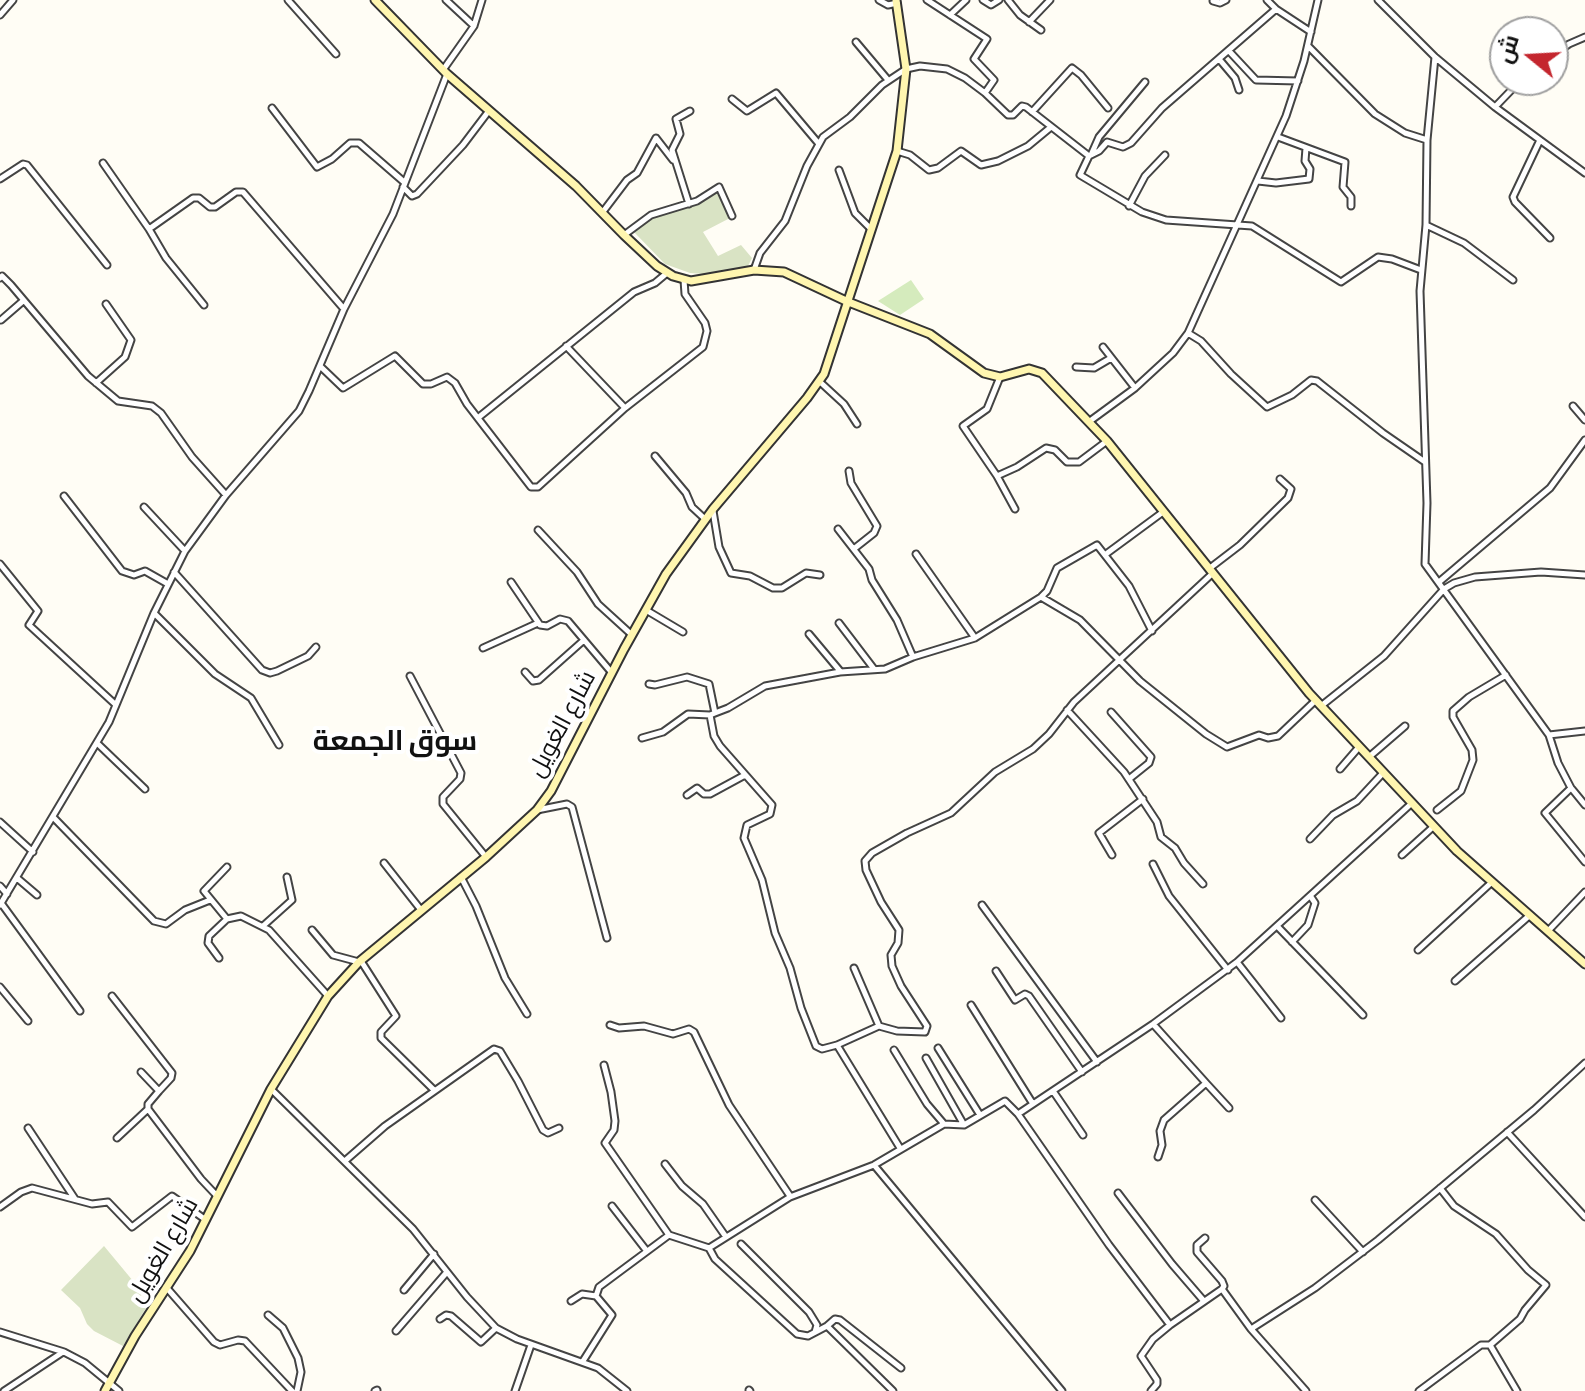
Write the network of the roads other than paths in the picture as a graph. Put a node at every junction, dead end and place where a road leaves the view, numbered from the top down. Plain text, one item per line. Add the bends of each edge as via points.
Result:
1 (13, 0) edge
2 (288, 0) edge
3 (375, 0) edge
4 (446, 0) edge
5 (482, 0) edge
6 (879, 0) edge
7 (927, 0) edge
8 (966, 0) edge
9 (983, 0) edge
10 (999, 0) edge
11 (1008, 0) edge
12 (1050, 0) edge
13 (1226, 0) edge
14 (1267, 0) edge
15 (1318, 0) edge
16 (1213, 1) edge
17 (1381, 1) edge
18 (897, 2) edge
19 (1276, 9) junction
20 (0, 15) edge
21 (950, 15) junction
22 (1029, 22) junction
23 (474, 26) junction
24 (1041, 30) dead end
25 (1311, 32) junction
26 (856, 42) dead end
27 (1308, 45) junction
28 (1229, 51) junction
29 (336, 54) dead end
30 (1435, 57) junction
31 (1219, 59) junction
32 (906, 69) junction
33 (445, 72) junction
34 (888, 80) junction
35 (1298, 81) junction
36 (1145, 82) dead end
37 (1239, 90) dead end
38 (985, 93) junction
39 (1506, 96) edge
40 (732, 99) dead end
41 (1495, 107) junction
42 (272, 108) dead end
43 (1108, 108) dead end
44 (690, 111) dead end
45 (488, 112) junction
46 (1032, 112) junction
47 (1051, 127) junction
48 (1278, 137) junction
49 (1427, 140) junction
50 (1540, 140) junction
51 (819, 144) junction
52 (1306, 148) junction
53 (897, 151) junction
54 (1090, 155) junction
55 (1165, 155) dead end
56 (673, 160) junction
57 (103, 163) dead end
58 (839, 170) dead end
59 (1585, 173) edge
60 (0, 179) edge
61 (1258, 181) junction
62 (403, 184) junction
63 (689, 204) junction
64 (1129, 206) junction
65 (1351, 206) dead end
66 (602, 213) junction
67 (732, 216) dead end
68 (1426, 225) junction
69 (1237, 226) junction
70 (149, 229) junction
71 (872, 230) junction
72 (624, 235) junction
73 (1550, 238) dead end
74 (107, 265) dead end
75 (754, 270) junction
76 (1421, 270) junction
77 (667, 273) junction
78 (1, 276) edge
79 (684, 280) junction
80 (1513, 280) dead end
81 (23, 301) junction
82 (846, 301) junction
83 (106, 304) dead end
84 (204, 305) dead end
85 (344, 309) junction
86 (1, 320) edge
87 (1188, 333) junction
88 (566, 346) junction
89 (1103, 347) dead end
90 (1111, 358) junction
91 (320, 366) junction
92 (1076, 367) dead end
93 (1000, 377) junction
94 (819, 381) junction
95 (96, 383) junction
96 (1135, 388) junction
97 (1573, 406) dead end
98 (625, 408) junction
99 (479, 417) junction
100 (1585, 420) edge
101 (1090, 421) junction
102 (857, 424) dead end
103 (1585, 440) edge
104 (1107, 441) junction
105 (655, 456) dead end
106 (1426, 462) junction
107 (849, 471) dead end
108 (997, 476) junction
109 (1280, 479) dead end
110 (226, 495) junction
111 (64, 496) dead end
112 (144, 507) dead end
113 (713, 509) junction
114 (1015, 509) dead end
115 (1164, 512) junction
116 (705, 519) junction
117 (838, 529) dead end
118 (538, 530) dead end
119 (855, 548) junction
120 (185, 551) junction
121 (916, 554) dead end
122 (1106, 554) junction
123 (0, 564) edge
124 (1211, 570) junction
125 (174, 572) junction
126 (820, 575) dead end
127 (1585, 575) edge
128 (511, 582) dead end
129 (1439, 582) junction
130 (168, 584) junction
131 (1444, 589) junction
132 (1041, 597) junction
133 (646, 610) junction
134 (154, 613) junction
135 (538, 623) junction
136 (839, 623) dead end
137 (1152, 631) junction
138 (683, 632) dead end
139 (809, 634) dead end
140 (632, 635) junction
141 (975, 638) junction
142 (584, 640) junction
143 (316, 647) dead end
144 (483, 648) dead end
145 (913, 657) junction
146 (1119, 662) junction
147 (874, 670) junction
148 (525, 672) dead end
149 (840, 672) junction
150 (612, 673) junction
151 (1506, 675) junction
152 (410, 676) dead end
153 (649, 684) dead end
154 (1318, 703) junction
155 (116, 705) junction
156 (1067, 710) junction
157 (1111, 712) dead end
158 (713, 714) junction
159 (1405, 726) dead end
160 (1585, 731) edge
161 (1549, 735) junction
162 (642, 738) dead end
163 (98, 744) junction
164 (279, 745) dead end
165 (1359, 747) junction
166 (1369, 757) junction
167 (1340, 769) dead end
168 (1384, 772) junction
169 (745, 775) junction
170 (1129, 779) junction
171 (1571, 788) junction
172 (145, 789) dead end
173 (687, 795) dead end
174 (1143, 799) junction
175 (1412, 803) junction
176 (1585, 805) edge
177 (537, 810) junction
178 (1437, 810) dead end
179 (53, 817) junction
180 (0, 822) edge
181 (1433, 827) junction
182 (1310, 839) dead end
183 (33, 852) junction
184 (1112, 855) dead end
185 (1402, 855) dead end
186 (486, 857) junction
187 (1585, 862) edge
188 (384, 863) dead end
189 (1153, 864) dead end
190 (227, 867) dead end
191 (287, 877) dead end
192 (461, 877) junction
193 (17, 878) junction
194 (1492, 882) junction
195 (1203, 884) dead end
196 (0, 886) edge
197 (1585, 892) edge
198 (7, 894) junction
199 (37, 895) dead end
200 (1311, 897) junction
201 (210, 900) junction
202 (0, 904) edge
203 (982, 905) dead end
204 (421, 910) junction
205 (1530, 915) junction
206 (227, 919) junction
207 (263, 926) junction
208 (1278, 927) junction
209 (312, 930) dead end
210 (1548, 931) junction
211 (607, 938) dead end
212 (1292, 942) junction
213 (1418, 950) dead end
214 (219, 958) dead end
215 (360, 961) junction
216 (1237, 962) junction
217 (1585, 964) edge
218 (854, 968) dead end
219 (1228, 970) junction
220 (996, 971) dead end
221 (1455, 981) dead end
222 (0, 987) edge
223 (112, 996) dead end
224 (328, 996) junction
225 (971, 1005) dead end
226 (80, 1011) dead end
227 (527, 1014) dead end
228 (1363, 1015) dead end
229 (1281, 1018) dead end
230 (28, 1021) dead end
231 (1153, 1024) junction
232 (610, 1025) dead end
233 (879, 1026) junction
234 (837, 1045) junction
235 (938, 1048) dead end
236 (894, 1050) dead end
237 (926, 1058) dead end
238 (1097, 1062) junction
239 (1585, 1063) edge
240 (604, 1065) dead end
241 (141, 1072) dead end
242 (1082, 1072) junction
243 (1206, 1083) junction
244 (271, 1089) junction
245 (434, 1090) junction
246 (159, 1091) junction
247 (1053, 1091) junction
248 (1033, 1104) junction
249 (1229, 1108) dead end
250 (148, 1109) junction
251 (1018, 1114) junction
252 (980, 1115) junction
253 (944, 1124) junction
254 (964, 1125) junction
255 (28, 1128) dead end
256 (559, 1128) dead end
257 (1507, 1132) junction
258 (1083, 1135) dead end
259 (117, 1138) dead end
260 (900, 1148) junction
261 (1158, 1157) dead end
262 (346, 1160) junction
263 (665, 1164) dead end
264 (874, 1165) junction
265 (1440, 1188) junction
266 (1118, 1193) dead end
267 (217, 1196) junction
268 (790, 1197) junction
269 (75, 1200) junction
270 (1315, 1200) dead end
271 (612, 1206) dead end
272 (0, 1207) edge
273 (1585, 1217) edge
274 (206, 1220) junction
275 (669, 1235) junction
276 (726, 1237) junction
277 (1205, 1238) dead end
278 (741, 1244) dead end
279 (709, 1248) junction
280 (646, 1250) junction
281 (1363, 1252) junction
282 (434, 1254) junction
283 (447, 1272) junction
284 (166, 1287) junction
285 (1222, 1289) junction
286 (404, 1290) dead end
287 (596, 1296) junction
288 (1203, 1300) junction
289 (571, 1301) dead end
290 (268, 1315) dead end
291 (440, 1319) dead end
292 (1170, 1325) junction
293 (827, 1326) junction
294 (496, 1328) junction
295 (1251, 1329) junction
296 (396, 1331) dead end
297 (0, 1332) edge
298 (815, 1333) junction
299 (531, 1345) junction
300 (1490, 1345) junction
301 (64, 1352) junction
302 (583, 1361) junction
303 (901, 1368) dead end
304 (106, 1388) edge
305 (6, 1390) edge
306 (119, 1391) edge
307 (294, 1391) edge
308 (515, 1391) edge
309 (627, 1391) edge
310 (893, 1391) edge
311 (1062, 1391) edge
312 (1151, 1391) edge
313 (1306, 1391) edge
314 (1419, 1391) edge
315 (1517, 1391) edge

1 - 20 street
2 - 29 street
3 - 33 street
4 - 23 street
5 - 23 street
6 - 18 street
7 - 21 street
8 - 21 street
9 - 10 street via 991,5
11 - 22 street
12 - 22 street
13 - 16 street
14 - 19 street
15 - 25 street
17 - 30 street
18 - 32 street, شارع الغويل
19 - 25 street
19 - 28 street
21 - 38 street via 988,41 974,59 994,78
22 - 24 street
23 - 33 street
25 - 27 street
26 - 34 street
27 - 35 street
27 - 49 street via 1375,114
28 - 31 street
28 - 35 street via 1256,80
30 - 41 street
30 - 49 street
31 - 37 street
31 - 54 street via 1128,145 1109,142
32 - 34 street
32 - 38 street via 947,69
32 - 53 street, شارع الغويل
33 - 45 street
33 - 62 street
34 - 51 street
35 - 48 street
36 - 54 street
38 - 46 street via 1008,115 1022,106
39 - 41 street
40 - 51 street via 747,111 776,93
41 - 50 street
42 - 62 street via 317,167 350,143 359,143
43 - 46 street via 1072,68
44 - 56 street via 676,119 680,134
45 - 62 street via 417,194 412,196
45 - 66 street
46 - 47 street
47 - 53 street via 1028,146 981,165 961,151 929,170
47 - 54 street
48 - 52 street
48 - 61 street
49 - 68 street
50 - 59 street
50 - 73 street via 1513,197
51 - 75 street via 785,221 760,253
52 - 61 street via 1309,179
52 - 65 street via 1345,162 1343,187
53 - 71 street, شارع الغويل
54 - 64 street via 1080,175
55 - 64 street via 1145,176
56 - 63 street
56 - 66 street via 656,138 637,173
57 - 70 street
58 - 71 street via 855,213
60 - 74 street via 27,165
61 - 69 street
62 - 85 street via 384,235
63 - 67 street via 719,187
63 - 72 street via 651,215
64 - 69 street via 1166,220
66 - 72 street
68 - 76 street
68 - 80 street via 1464,243
69 - 76 street via 1252,226 1341,282 1378,257
69 - 87 street
70 - 84 street
70 - 85 street via 193,198 215,207 243,192
71 - 82 street, شارع الغويل
72 - 77 street
75 - 79 street
75 - 82 street via 784,272
76 - 106 street
77 - 79 street
77 - 88 street
78 - 81 street
79 - 98 street via 685,294 705,323 703,347
81 - 86 street
81 - 95 street
82 - 93 street via 930,334 984,373
82 - 94 street, شارع الغويل
83 - 95 street via 131,340 125,357
85 - 91 street
87 - 96 street
87 - 106 street via 1267,407 1317,381
88 - 98 street
88 - 99 street
89 - 90 street
90 - 92 street via 1094,368
90 - 96 street
91 - 99 street via 343,388 395,356 423,384 443,376 450,379
91 - 110 street via 299,411
93 - 101 street via 1037,370
93 - 108 street via 987,409 963,426
94 - 102 street
94 - 113 street, شارع الغويل
95 - 110 street via 118,401 152,406 161,413
96 - 101 street
97 - 100 street
98 - 99 street via 534,488
101 - 104 street
103 - 129 street via 1550,488
104 - 108 street via 1079,462 1067,462 1046,448
104 - 115 street
105 - 116 street
106 - 129 street via 1425,560
107 - 119 street via 877,526
108 - 114 street
109 - 124 street via 1291,495
110 - 120 street
111 - 130 street via 122,571 145,571
112 - 120 street
113 - 116 street, شارع الغويل
113 - 126 street via 719,547 731,573 773,588 806,573
115 - 122 street
115 - 124 street
116 - 133 street, شارع الغويل
117 - 119 street
118 - 140 street via 598,604
119 - 145 street
120 - 125 street
121 - 141 street
122 - 132 street via 1097,545 1060,566
122 - 137 street
123 - 155 street via 38,611 29,625
124 - 137 street
124 - 154 street
125 - 130 street
125 - 143 street via 262,670 277,671
127 - 131 street via 1475,577
128 - 135 street
129 - 131 street
130 - 134 street
131 - 151 street
131 - 154 street via 1384,656
132 - 141 street
132 - 146 street via 1080,620
133 - 138 street
133 - 140 street, شارع الغويل
134 - 155 street
134 - 164 street via 215,674 251,698
135 - 142 street via 565,619
135 - 144 street
136 - 147 street
137 - 146 street
139 - 149 street
140 - 150 street, شارع الغويل
141 - 145 street
142 - 148 street via 539,680
142 - 150 street
145 - 147 street
146 - 154 street via 1227,747 1259,735 1278,736
146 - 156 street
147 - 149 street
149 - 158 street via 765,686
150 - 177 street, شارع الغويل
151 - 161 street
151 - 178 street via 1453,711 1473,760 1461,791
152 - 186 street via 461,773 443,804
153 - 158 street via 680,677 702,681 712,687
154 - 165 street
155 - 163 street
156 - 170 street
156 - 233 street via 1039,744 995,772 951,813 865,861 899,930 892,966 927,1029 908,1032
157 - 170 street via 1151,757
158 - 162 street via 688,714 663,732
158 - 169 street via 714,736
159 - 166 street
160 - 161 street
161 - 171 street
163 - 172 street
163 - 179 street
165 - 166 street
165 - 167 street
166 - 168 street
168 - 175 street
168 - 182 street
169 - 173 street via 710,794 697,788
169 - 234 street via 772,805 770,814 747,825 744,832 775,933 816,1046
170 - 174 street
171 - 176 street
171 - 187 street via 1545,813
174 - 184 street via 1099,833
174 - 195 street via 1161,837
175 - 181 street
175 - 200 street
177 - 186 street, شارع الغويل
177 - 211 street via 572,807
179 - 183 street
179 - 201 street via 154,921 166,924
180 - 183 street
181 - 185 street
181 - 194 street
183 - 193 street
186 - 192 street, شارع الغويل
188 - 204 street
189 - 219 street via 1174,903
190 - 201 street via 206,888
191 - 207 street via 292,900
192 - 204 street, شارع الغويل
192 - 227 street
193 - 198 street
193 - 199 street
194 - 205 street
194 - 213 street
196 - 198 street
197 - 210 street
198 - 202 street
200 - 208 street
200 - 212 street via 1315,903 1308,925
201 - 206 street
202 - 226 street
203 - 238 street
204 - 215 street, شارع الغويل
205 - 210 street
205 - 221 street
206 - 207 street via 241,916
206 - 214 street via 208,939
207 - 224 street
208 - 212 street
208 - 216 street
209 - 215 street via 333,955
210 - 217 street
212 - 228 street
215 - 224 street, شارع الغويل
215 - 245 street via 396,1016 381,1038
216 - 219 street
216 - 229 street
218 - 233 street
219 - 231 street
220 - 242 street via 1015,1000 1029,996
222 - 230 street
223 - 246 street via 172,1073
224 - 244 street, شارع الغويل
225 - 248 street
231 - 238 street
231 - 243 street
232 - 268 street via 694,1032 729,1105
233 - 234 street
234 - 260 street
235 - 252 street
236 - 253 street
237 - 254 street
238 - 242 street
239 - 257 street
240 - 275 street via 615,1121 605,1143
241 - 246 street
242 - 247 street
243 - 249 street
243 - 261 street via 1164,1120
244 - 262 street
244 - 267 street, شارع الغويل
245 - 256 street via 497,1049 543,1130
245 - 262 street
246 - 250 street
247 - 248 street
247 - 258 street
248 - 251 street
250 - 259 street
250 - 267 street
251 - 252 street via 1005,1101
251 - 292 street
252 - 254 street
253 - 254 street
253 - 260 street
255 - 269 street
257 - 265 street
257 - 273 street
260 - 264 street
262 - 282 street
263 - 276 street
264 - 268 street
264 - 311 street
265 - 281 street
265 - 300 street via 1546,1285 1520,1319
266 - 288 street
267 - 274 street, شارع الغويل
268 - 276 street
269 - 272 street via 32,1188
269 - 274 street via 108,1202 132,1227 172,1196
270 - 281 street
271 - 280 street
274 - 284 street, شارع الغويل
275 - 279 street
275 - 280 street
276 - 279 street
277 - 285 street via 1197,1252 1222,1281
278 - 298 street via 809,1312 817,1325
279 - 298 street via 797,1334
280 - 287 street via 604,1283
281 - 295 street
282 - 283 street
282 - 286 street
283 - 294 street
283 - 296 street
284 - 304 street, شارع الغويل
284 - 307 street via 214,1342 245,1341
285 - 288 street
285 - 295 street
287 - 289 street via 582,1294
287 - 302 street via 612,1315
288 - 292 street
290 - 307 street via 283,1328 298,1358 301,1372
291 - 294 street via 451,1316 481,1342
292 - 312 street via 1141,1356 1157,1380
293 - 298 street
293 - 303 street via 840,1320
293 - 310 street
294 - 299 street
295 - 313 street
297 - 301 street
299 - 302 street
299 - 308 street
300 - 314 street via 1481,1345
300 - 315 street
301 - 304 street via 85,1363
301 - 305 street
302 - 309 street
304 - 306 street

